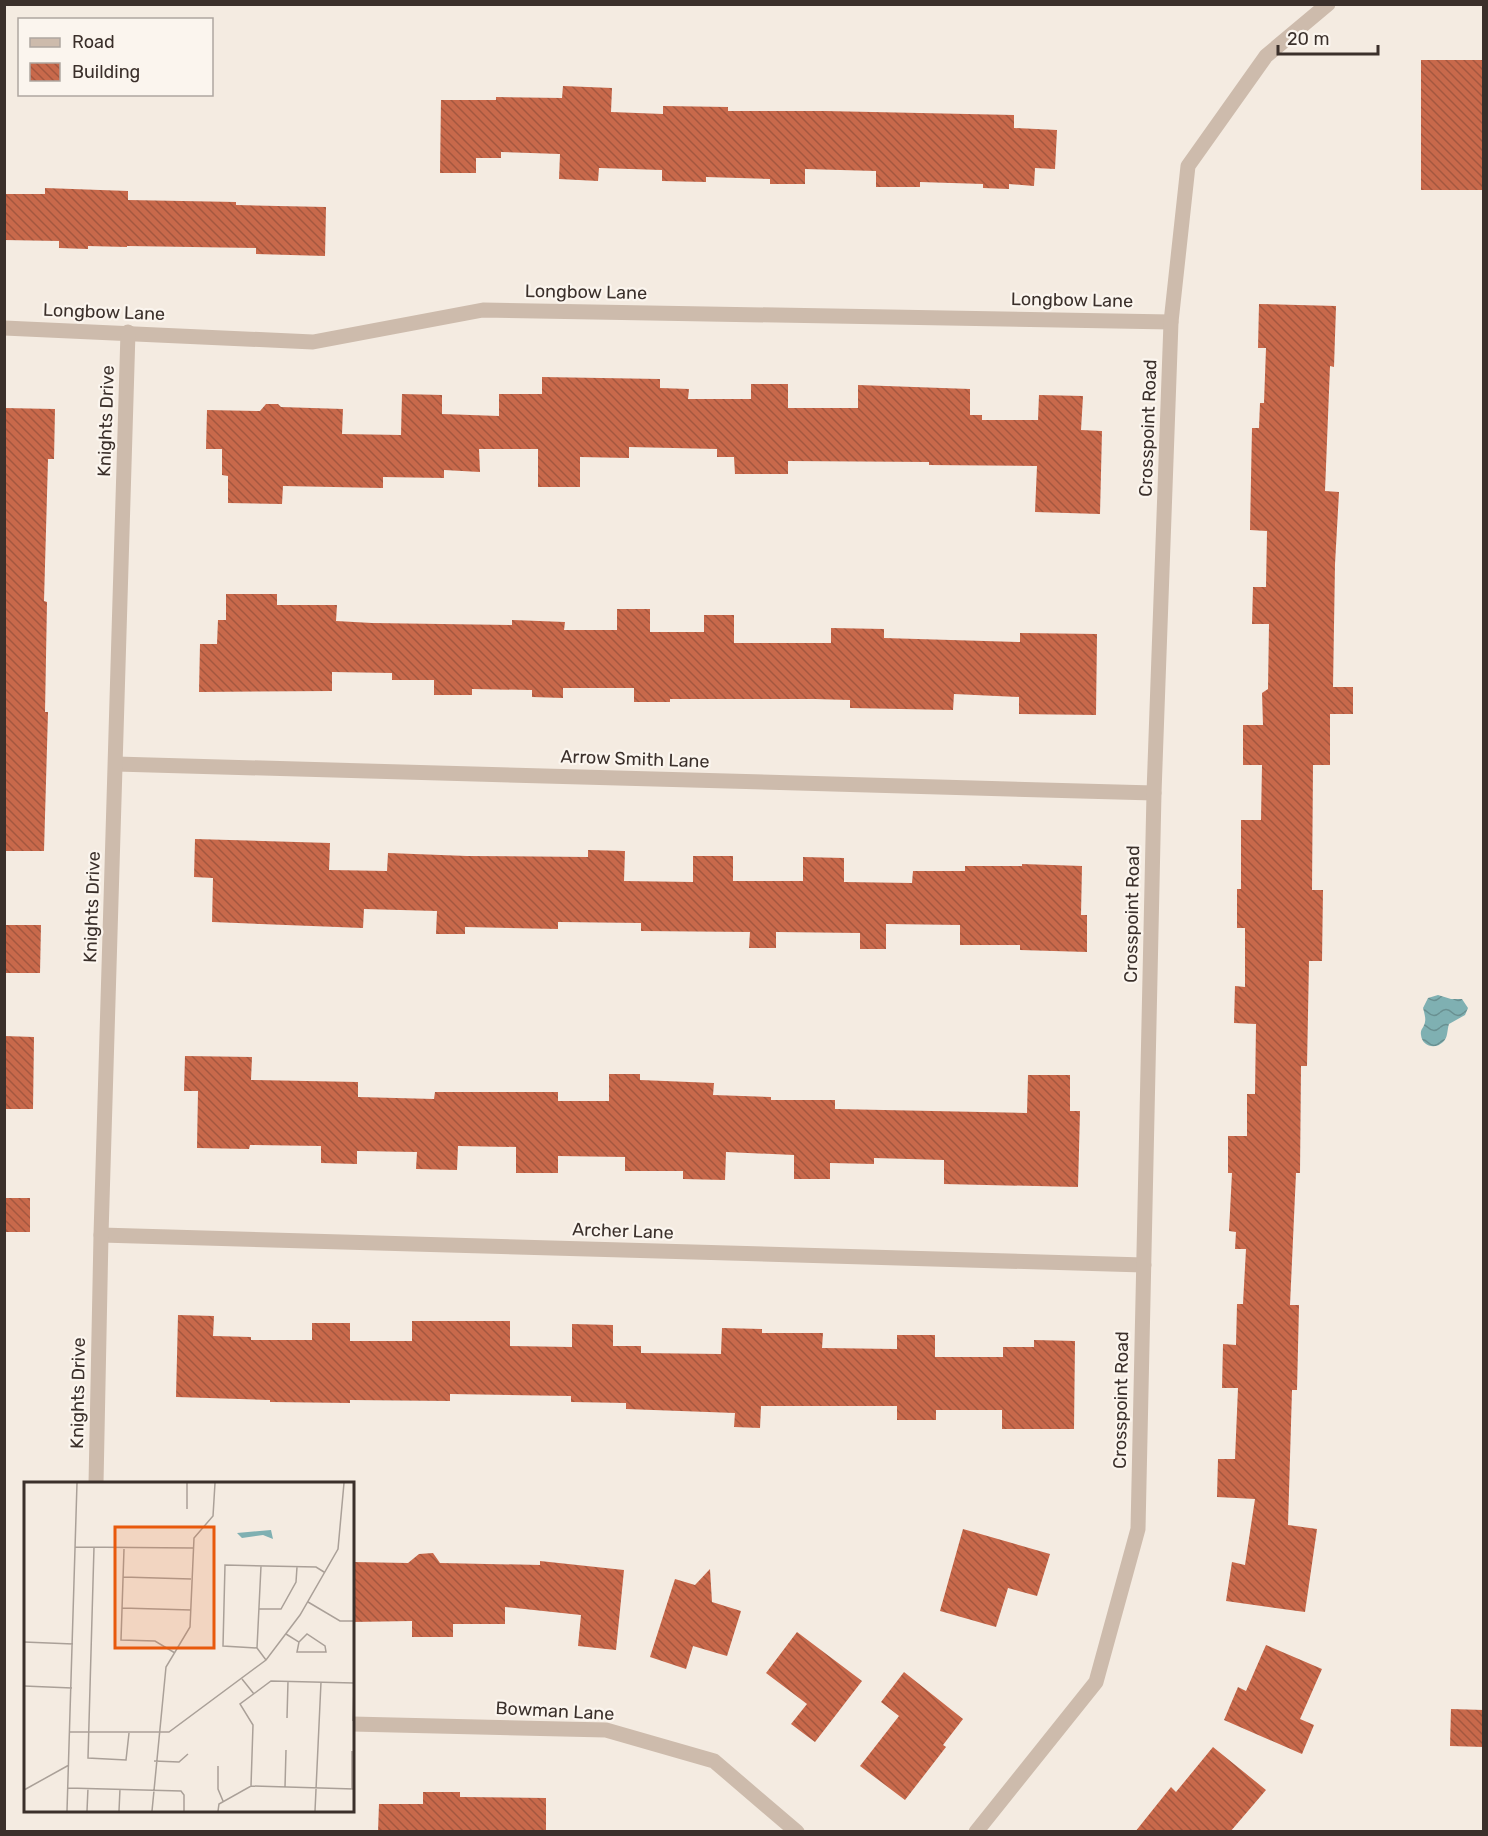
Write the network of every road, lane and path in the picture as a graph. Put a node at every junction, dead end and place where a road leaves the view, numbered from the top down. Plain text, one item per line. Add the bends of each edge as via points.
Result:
1 (1328, 4) edge
2 (1171, 322) junction
3 (4, 328) edge
4 (128, 332) junction
5 (116, 764) junction
6 (1154, 793) junction
7 (101, 1235) junction
8 (1144, 1265) junction
9 (96, 1482) edge
10 (354, 1724) edge
11 (797, 1832) edge
12 (976, 1832) edge

1 - 2 street, Crosspoint Road via 1266,56 1188,166
2 - 4 street, Longbow Lane via 483,310 313,342
2 - 6 street, Crosspoint Road
3 - 4 street, Longbow Lane
4 - 5 street, Knights Drive
5 - 6 street, Arrow Smith Lane
5 - 7 street, Knights Drive
6 - 8 street, Crosspoint Road
7 - 8 street, Archer Lane
7 - 9 street, Knights Drive
8 - 12 street, Crosspoint Road via 1138,1528 1096,1682
10 - 11 street, Bowman Lane via 606,1730 714,1761

